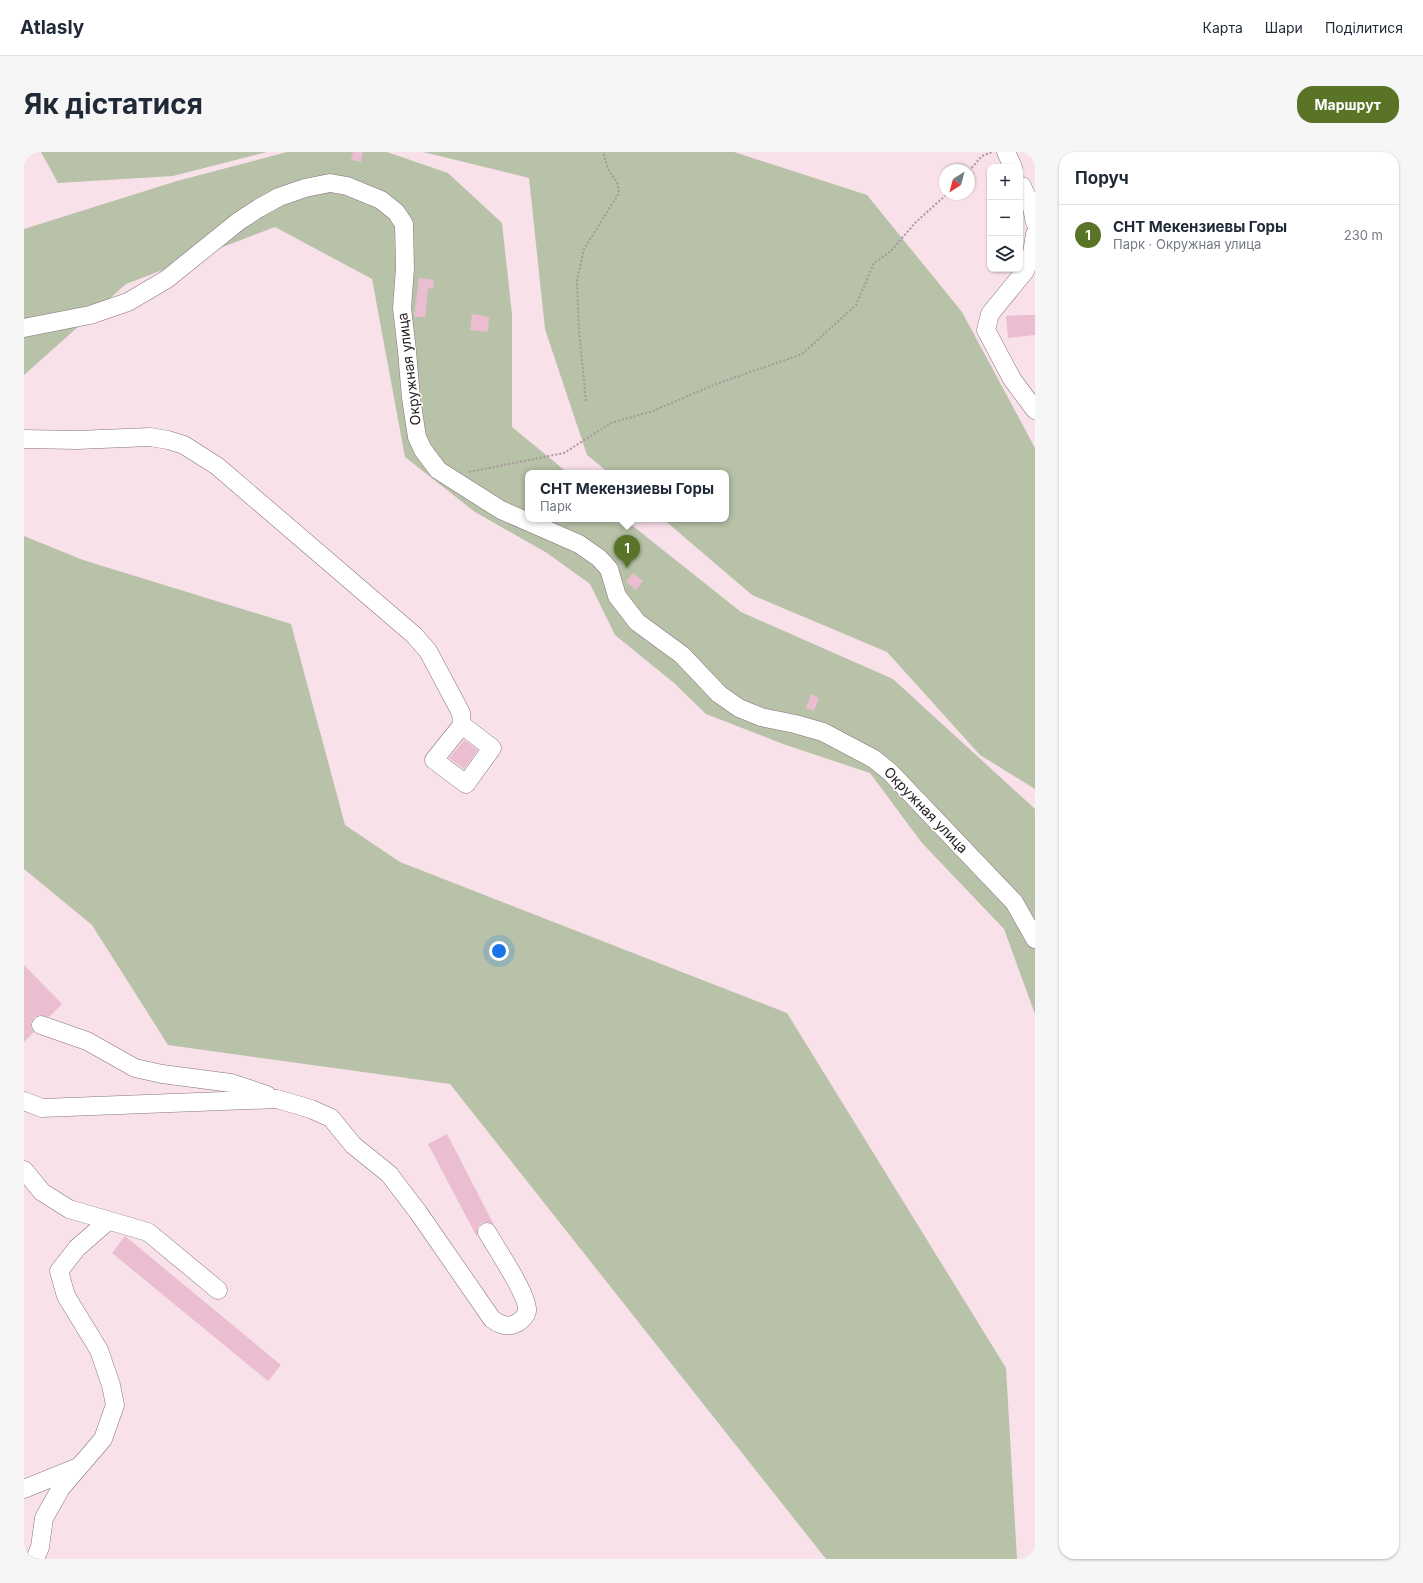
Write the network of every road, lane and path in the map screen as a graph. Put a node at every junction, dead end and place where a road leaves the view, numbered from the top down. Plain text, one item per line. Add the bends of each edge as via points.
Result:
1 (603, 152) edge
2 (993, 152) edge
3 (1006, 152) edge
4 (975, 164) edge
5 (1012, 164) edge
6 (1026, 188) edge
7 (940, 200) edge
8 (1035, 223) edge
9 (1035, 234) edge
10 (1035, 277) edge
11 (1003, 299) junction
12 (24, 328) edge
13 (586, 401) dead end
14 (1035, 410) edge
15 (24, 439) edge
16 (449, 477) junction
17 (525, 521) edge
18 (528, 522) edge
19 (462, 725) dead end
20 (1035, 939) edge
21 (41, 1025) dead end
22 (277, 1099) junction
23 (24, 1101) edge
24 (24, 1170) edge
25 (108, 1221) junction
26 (487, 1232) dead end
27 (218, 1290) dead end
28 (80, 1466) junction
29 (24, 1489) edge
30 (35, 1559) edge

1 - 13 path via 608,169 617,182 619,193 584,249 577,280
2 - 4 path via 982,156
3 - 5 street
6 - 8 street
7 - 16 path via 915,223 891,251 874,263 856,305 802,354 716,384 653,411 611,423 564,453
9 - 11 street via 1032,253 1025,270
10 - 11 street via 1018,293
11 - 14 street via 990,314 986,330 1012,379
12 - 16 street, Окружная улица via 90,314 128,302 167,279 239,221 279,197 304,188 330,183 347,186 380,200 396,212 404,224 405,268 402,308 413,413 423,450 438,470
15 - 19 street via 150,437 184,445 217,466 414,635 428,650 461,713
16 - 17 street, Окружная улица via 500,510
18 - 20 street, Окружная улица via 579,544 599,558 609,568 617,596 637,622 682,655 719,694 739,708 761,717 823,732 874,759 890,772 1014,902
21 - 22 street via 87,1040 135,1068 231,1083
22 - 23 street via 42,1108
22 - 26 street via 331,1118 353,1145 389,1174 492,1319 500,1324 512,1326 525,1316 527,1310 524,1297
24 - 25 street via 42,1192 70,1209
25 - 27 street via 148,1232
25 - 28 street via 76,1248 59,1271 66,1296 99,1350 115,1405 103,1439
28 - 29 street
28 - 30 street via 61,1488 44,1518 40,1547

